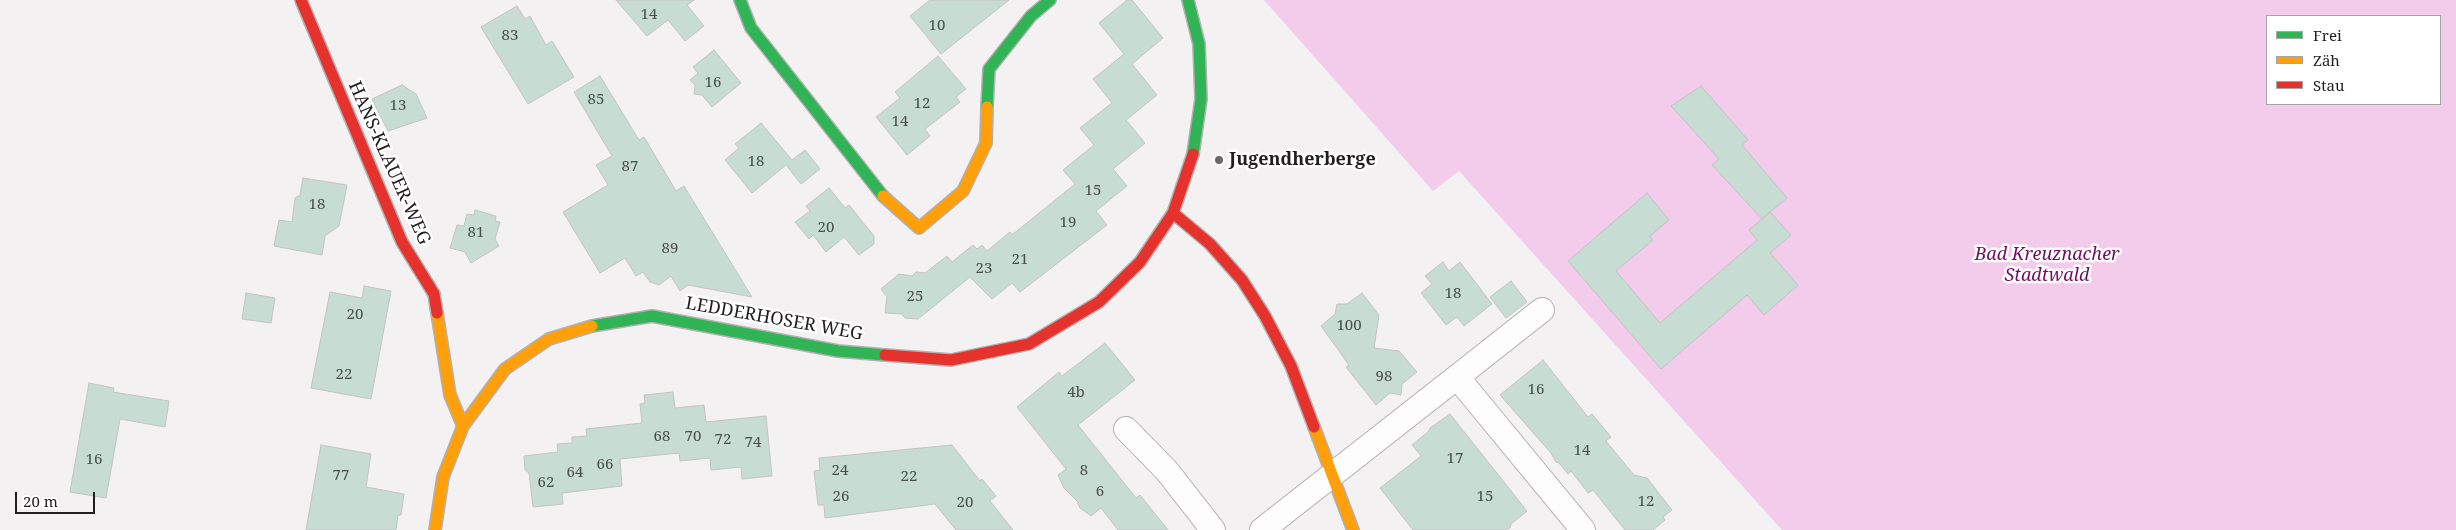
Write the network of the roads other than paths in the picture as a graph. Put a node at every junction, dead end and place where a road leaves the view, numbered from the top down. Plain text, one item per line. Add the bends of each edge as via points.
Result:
1 (301, 0) edge
2 (740, 0) edge
3 (1050, 0) edge
4 (1188, 0) edge
5 (1174, 213) junction
6 (1542, 310) dead end
7 (1457, 377) junction
8 (463, 426) junction
9 (1126, 429) dead end
10 (1333, 476) junction
11 (435, 530) edge
12 (1213, 530) edge
13 (1262, 530) edge
14 (1353, 530) edge
15 (1583, 530) edge

1 - 8 street, HANS-KLAUER-WEG via 402,242 434,294 450,395
2 - 3 street via 751,28 878,192 919,228 962,191 986,143 989,69 1031,16
4 - 5 street, LEDDERHOSER WEG via 1199,44 1201,99 1193,153
5 - 8 street, LEDDERHOSER WEG via 1140,262 1099,302 1029,344 951,360 838,351 652,316 610,322 549,339 505,370
5 - 10 street via 1210,244 1242,280 1265,316 1291,366
6 - 7 street
7 - 10 street
7 - 15 street
8 - 11 street, LEDDERHOSER WEG via 443,477
9 - 12 street via 1167,471
10 - 13 street
10 - 14 street

